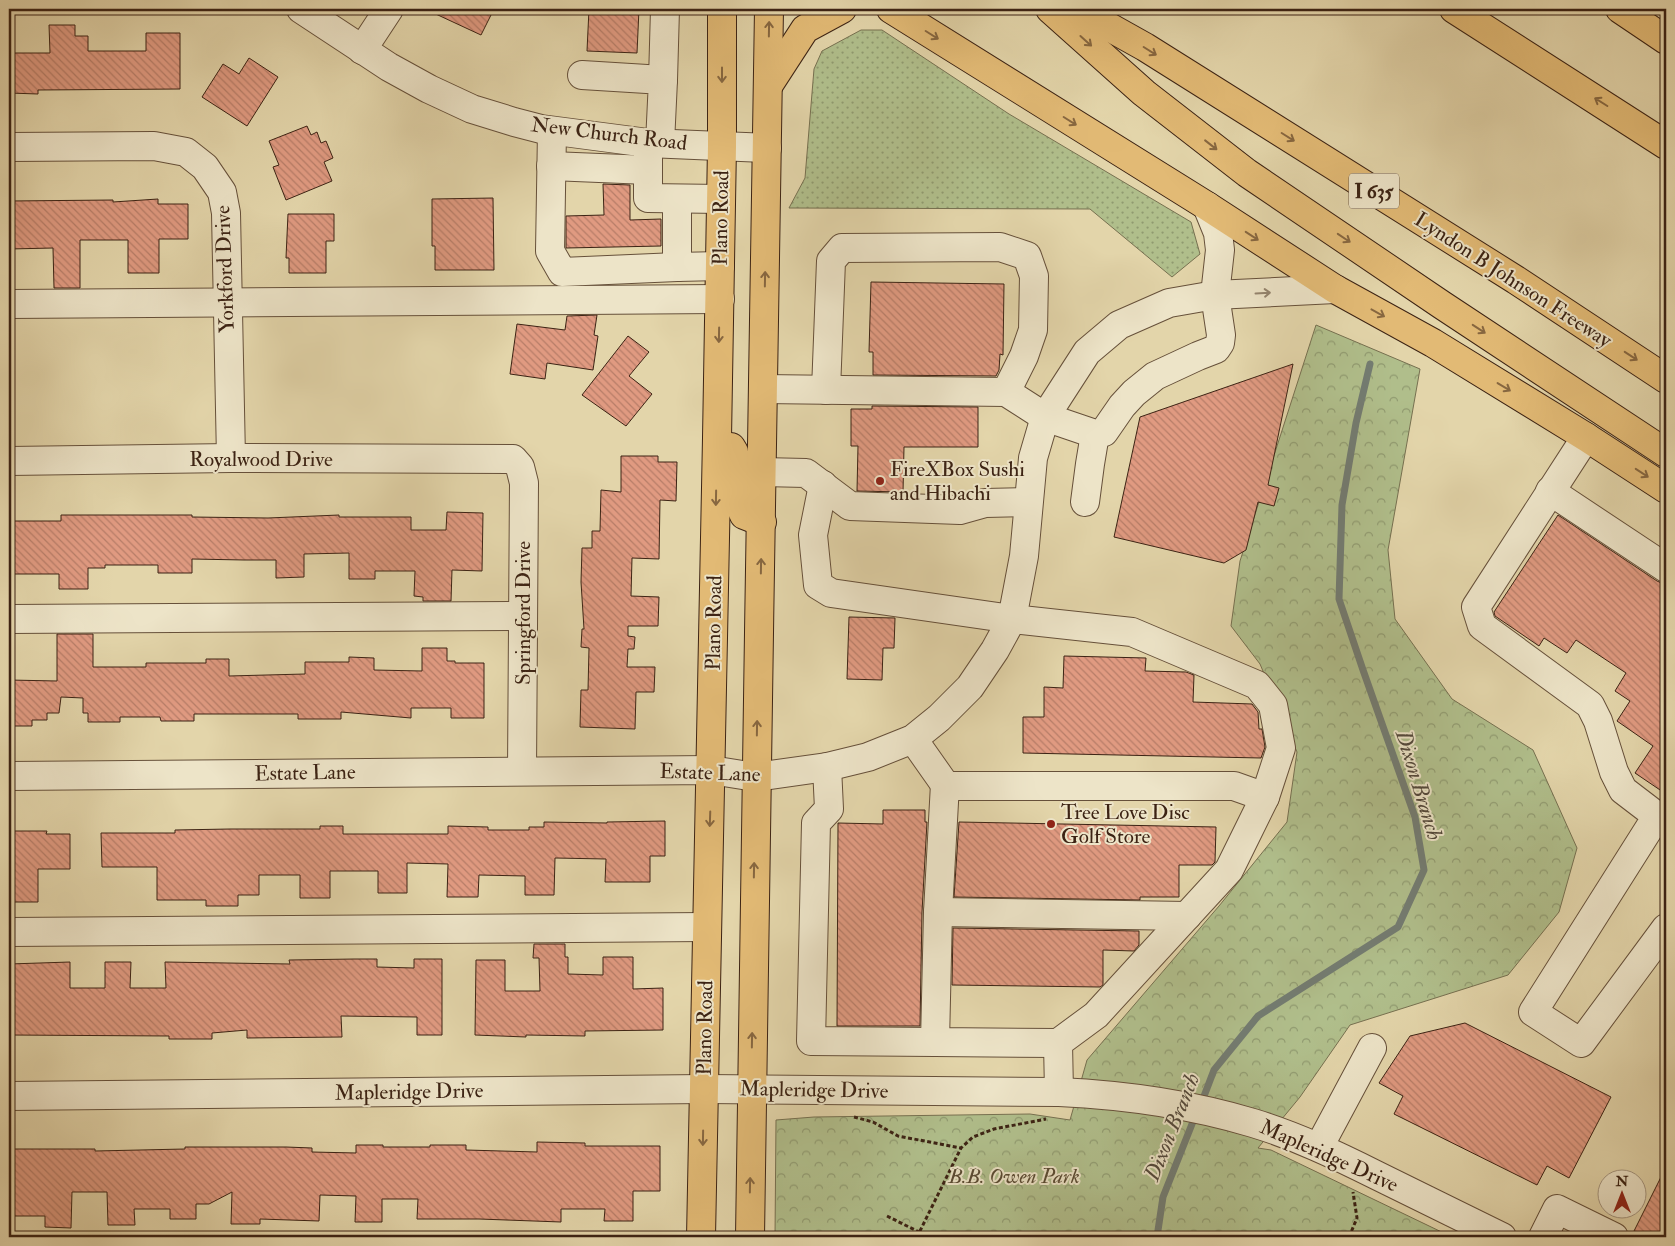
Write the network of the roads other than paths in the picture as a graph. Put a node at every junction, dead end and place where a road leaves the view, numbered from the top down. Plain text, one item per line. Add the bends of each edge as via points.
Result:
1 (300, 9) edge
2 (389, 9) edge
3 (665, 9) edge
4 (722, 9) edge
5 (769, 9) edge
6 (842, 9) edge
7 (891, 9) edge
8 (1050, 9) edge
9 (1077, 9) edge
10 (1454, 9) edge
11 (1620, 9) edge
12 (1666, 40) edge
13 (362, 50) junction
14 (582, 76) dead end
15 (663, 80) junction
16 (768, 86) junction
17 (552, 131) junction
18 (654, 143) junction
19 (1666, 145) edge
20 (722, 146) junction
21 (9, 147) edge
22 (768, 148) junction
23 (551, 166) junction
24 (648, 170) junction
25 (677, 199) junction
26 (721, 199) junction
27 (1207, 206) junction
28 (720, 266) junction
29 (677, 267) junction
30 (1335, 289) junction
31 (1215, 295) junction
32 (720, 299) junction
33 (227, 302) junction
34 (9, 304) edge
35 (1666, 379) edge
36 (763, 389) junction
37 (826, 390) junction
38 (1006, 392) junction
39 (1045, 417) junction
40 (1095, 434) junction
41 (1586, 436) junction
42 (718, 438) junction
43 (1666, 453) edge
44 (231, 458) junction
45 (512, 459) joint
46 (9, 461) edge
47 (762, 472) junction
48 (823, 485) junction
49 (1666, 489) edge
50 (1550, 491) junction
51 (1028, 502) junction
52 (1085, 502) dead end
53 (762, 522) junction
54 (1666, 568) edge
55 (522, 616) junction
56 (1012, 618) junction
57 (9, 619) edge
58 (912, 739) junction
59 (827, 767) junction
60 (711, 770) junction
61 (522, 771) junction
62 (9, 776) edge
63 (756, 777) junction
64 (944, 784) junction
65 (1265, 797) junction
66 (938, 912) junction
67 (1187, 916) junction
68 (706, 927) junction
69 (1666, 928) edge
70 (9, 932) edge
71 (935, 1042) junction
72 (1058, 1043) junction
73 (1372, 1048) dead end
74 (704, 1089) junction
75 (752, 1089) junction
76 (1058, 1092) junction
77 (9, 1096) edge
78 (1318, 1147) junction
79 (701, 1237) edge
80 (750, 1237) edge
81 (1502, 1237) edge
82 (1543, 1237) edge
83 (1614, 1237) edge

1 - 13 street, New Church Road
2 - 13 street
3 - 15 street
4 -> 20 main road, Plano Road
16 -> 5 main road
6 - 16 main road via 805,29
7 -> 27 main road
8 -> 43 main road via 1144,94 1247,173
9 -> 35 main road, Lyndon B Johnson Freeway / I 635 via 1145,47 1516,280
19 -> 10 main road
11 - 12 main road
13 - 17 street, New Church Road via 429,89 472,109
14 - 15 street
15 - 18 street
16 - 22 main road
17 - 18 street, New Church Road
17 - 23 street
18 - 20 street, New Church Road
18 - 24 street
20 - 22 street, New Church Road
20 - 26 main road, Plano Road
21 - 33 street, Yorkford Drive via 154,146 186,152 205,167 222,192 226,213
36 -> 22 main road
23 - 24 street
23 - 29 street via 550,251 562,272
24 - 25 street via 648,198
25 - 26 street
25 - 29 street
26 - 28 main road, Plano Road
27 -> 30 main road
27 - 31 street via 1218,233 1220,250
28 - 29 street
28 - 32 main road, Plano Road
31 -> 30 street, Estate Lane
30 -> 41 main road via 1433,343
31 - 39 street, Estate Lane via 1169,303 1119,326 1087,352
31 - 40 street via 1221,335 1216,350 1155,376 1122,406 1104,432
32 - 33 street
32 -> 42 main road, Plano Road
33 - 34 street
33 - 44 street, Yorkford Drive
36 - 37 street
36 - 47 main road
37 - 38 street
37 - 38 street via 831,260 842,248 1000,247 1026,256 1034,276 1034,330
38 - 39 street
39 - 40 street
39 - 51 street, Estate Lane via 1033,458
40 - 52 street
41 -> 49 main road
41 - 50 street
42 - 53 main road via 729,444 734,452 737,500 744,515
42 -> 60 main road, Plano Road
44 - 45 street, Royalwood Drive
44 - 46 street, Royalwood Drive
45 - 55 street, Springford Drive via 520,467 524,483
47 - 48 street via 806,473
47 - 53 main road
48 - 51 street via 850,506 960,510 985,503
48 - 56 street via 813,535 818,585 830,593
50 - 54 street
50 - 69 street via 1476,607 1482,626 1590,705 1623,790 1657,816 1533,1012 1581,1043
51 - 56 street, Estate Lane via 1024,556
63 -> 53 main road
55 - 57 street
55 - 61 street, Springford Drive
56 - 58 street, Estate Lane via 970,687
56 - 65 street via 1132,632 1257,685 1273,705 1281,748
58 - 59 street, Estate Lane via 868,757
58 - 64 street
59 - 63 street, Estate Lane
59 - 71 street via 829,809 816,823 812,1041
60 - 61 street, Estate Lane
60 - 63 street, Estate Lane
60 -> 68 main road, Plano Road
61 - 62 street, Estate Lane
75 -> 63 main road
64 - 65 street via 1234,786
64 - 66 street
65 - 67 street via 1229,870
66 - 67 street
66 - 71 street
67 - 72 street via 1096,1015
68 - 70 street
68 - 74 main road, Plano Road
71 - 72 street
72 - 76 street
73 - 78 street
74 - 75 street, Mapleridge Drive
74 - 77 street, Mapleridge Drive
74 -> 79 main road, Plano Road
75 - 76 street, Mapleridge Drive
80 -> 75 main road
76 - 78 street, Mapleridge Drive via 1136,1098 1182,1106 1254,1123
78 - 81 street, Mapleridge Drive
82 - 83 street via 1557,1209

